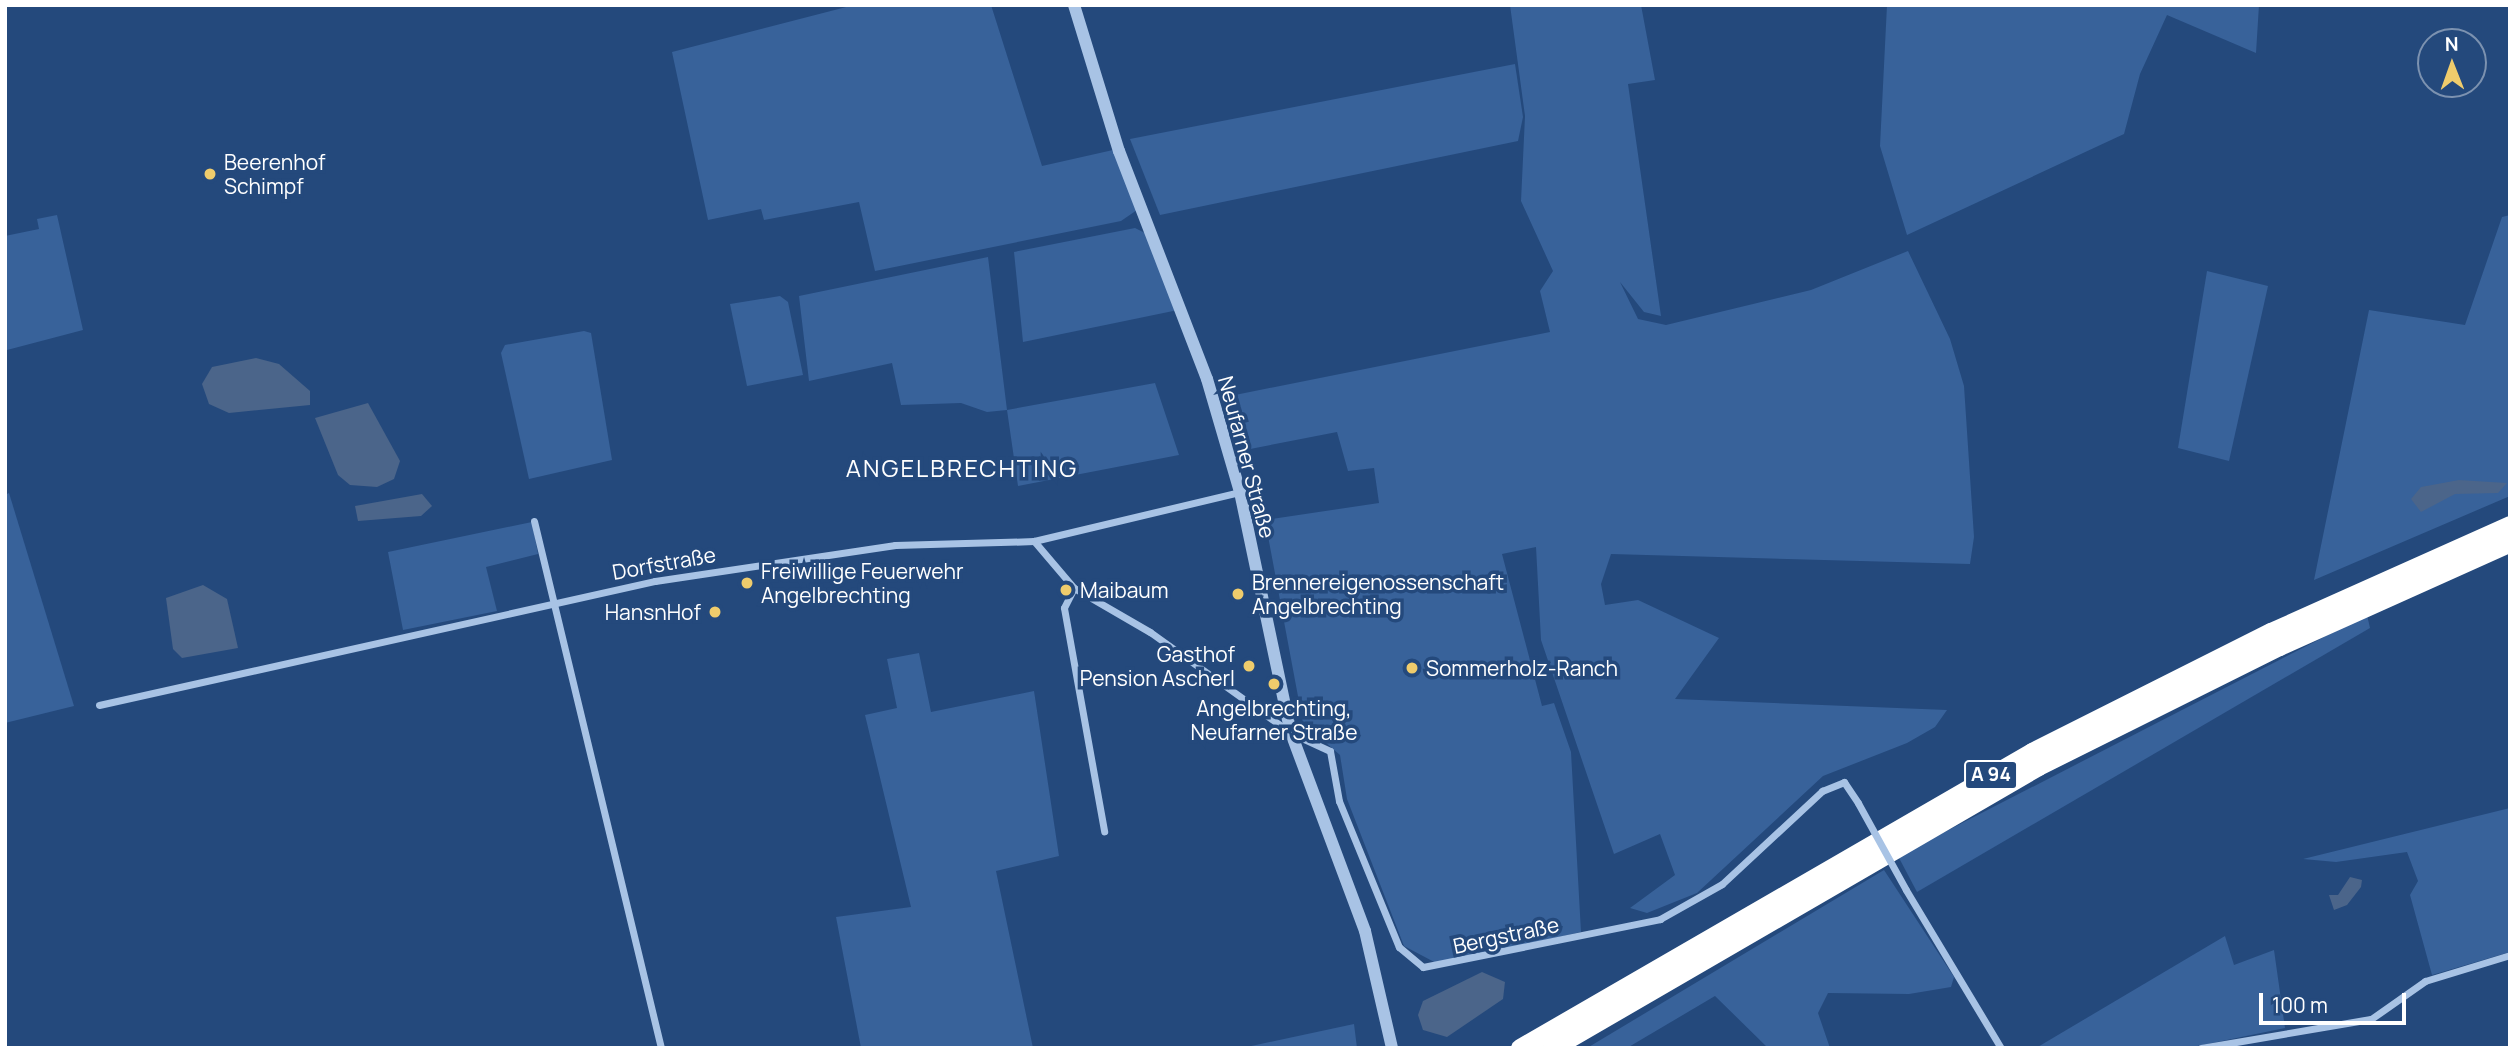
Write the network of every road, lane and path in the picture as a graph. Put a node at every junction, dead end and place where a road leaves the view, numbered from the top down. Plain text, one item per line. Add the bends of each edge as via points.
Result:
1 (1074, 5) edge
2 (1240, 492) junction
3 (534, 521) dead end
4 (2510, 525) edge
5 (1034, 541) junction
6 (2510, 542) edge
7 (1074, 588) junction
8 (555, 602) junction
9 (99, 705) dead end
10 (1291, 733) junction
11 (1104, 831) dead end
12 (2510, 955) edge
13 (661, 1048) edge
14 (1392, 1048) edge
15 (1520, 1048) edge
16 (1552, 1048) edge
17 (2001, 1048) edge
18 (2201, 1048) edge

1 - 2 street, Neufarner Straße via 1119,151 1207,379
2 - 5 street, Dorfstraße
2 - 10 street, Neufarner Straße
3 - 8 street
4 - 15 highway, A 94 via 2272,632 2032,752
5 - 7 street, Bergstraße
5 - 8 street, Dorfstraße via 836,552
6 - 16 highway, A 94 via 2279,646 2038,766
7 - 10 street, Bergstraße via 1150,632
7 - 11 street via 1064,608
8 - 9 street, Dorfstraße
8 - 13 street
10 - 14 street, Neufarner Straße via 1365,931
10 - 17 street, Bergstraße, bridge via 1329,751 1339,801 1399,947 1423,967 1660,919 1722,884 1822,791 1844,782
12 - 18 street via 2425,981 2371,1019

